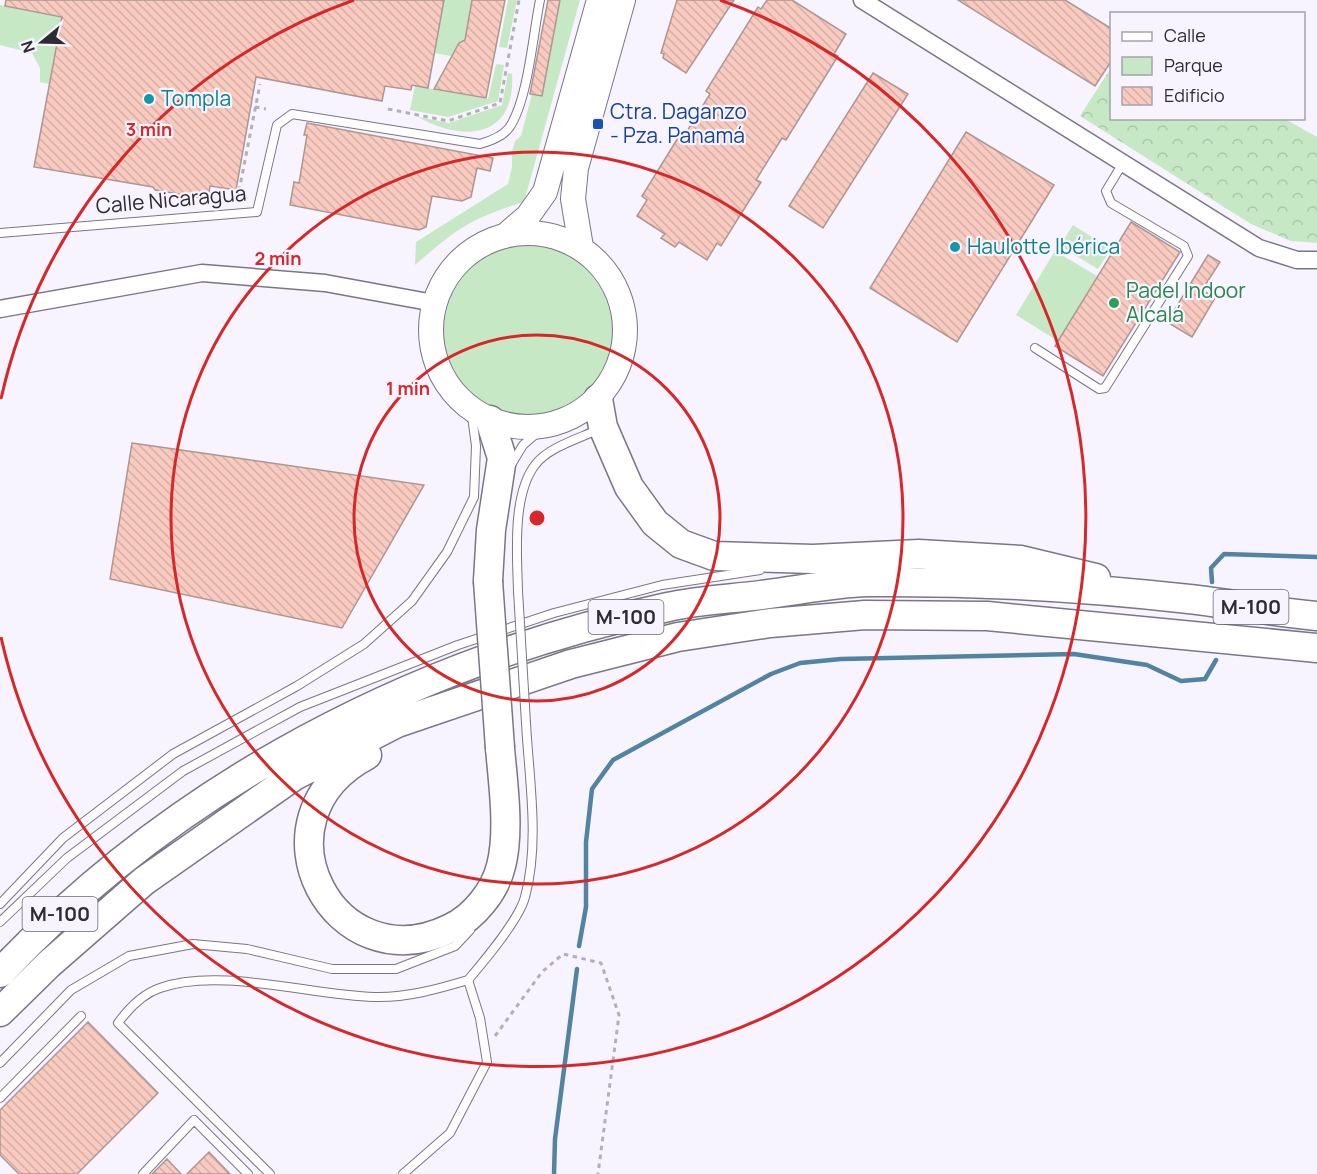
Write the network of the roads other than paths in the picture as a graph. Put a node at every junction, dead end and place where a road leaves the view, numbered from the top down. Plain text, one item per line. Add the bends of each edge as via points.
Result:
1 (540, 0) edge
2 (598, 0) edge
3 (623, 0) edge
4 (862, 0) edge
5 (1123, 164) junction
6 (0, 233) edge
7 (507, 234) junction
8 (581, 247) junction
9 (1317, 260) edge
10 (434, 303) junction
11 (0, 309) edge
12 (1035, 348) dead end
13 (597, 399) junction
14 (481, 415) junction
15 (544, 427) junction
16 (603, 427) junction
17 (813, 559) junction
18 (493, 581) junction
19 (1186, 599) junction
20 (1317, 616) edge
21 (1317, 648) edge
22 (504, 664) dead end
23 (505, 676) dead end
24 (472, 698) junction
25 (507, 700) dead end
26 (512, 862) dead end
27 (502, 891) dead end
28 (0, 904) edge
29 (0, 922) edge
30 (477, 923) dead end
31 (0, 973) edge
32 (468, 980) junction
33 (0, 1012) edge
34 (81, 1016) dead end
35 (0, 1063) edge
36 (0, 1098) edge
37 (143, 1174) edge
38 (248, 1174) edge
39 (270, 1174) edge
40 (403, 1174) edge

1 - 6 lane, Calle Nicaragua via 521,99 508,130 493,140 480,144 292,114 277,125 257,212
2 - 7 main road via 545,192 528,216
3 - 8 main road via 576,168 573,199
4 - 5 street
5 - 9 street via 1259,248 1297,260
5 - 12 lane via 1106,190 1111,203 1184,246 1188,256 1105,388 1099,389
7 - 8 main road via 558,236
7 - 10 main road via 482,243 461,258 444,279
8 - 13 main road via 603,266 618,291 626,319 615,376
10 - 11 street via 325,283 202,273
10 - 14 main road via 430,333 436,362 450,388
13 - 15 main road via 563,422
13 - 16 highway
14 - 15 main road via 525,428
14 - 18 highway via 502,458 491,530
14 - 28 lane via 474,497 447,552 412,601 364,644 173,754 63,838
15 - 18 lane via 523,445 512,463
16 - 17 highway via 628,487 655,523 681,544 714,556
16 - 32 lane, bridge via 536,463 526,481 517,542 532,821 525,899
17 - 19 highway via 919,554 1021,560
17 - 29 lane via 662,585 554,613 300,706 183,771 67,858
18 - 22 lane
18 - 24 highway, bridge via 505,811 501,866 484,900 463,922 435,936 407,941 376,936 345,920 319,890 308,850 315,805 344,767
19 - 20 highway, M-100
19 - 31 highway, M-100 via 1024,586 863,582 672,606 561,633 465,665 378,702 282,752 183,815 123,859
21 - 24 highway, M-100 via 987,616 865,615 770,623 678,637 571,664
23 - 25 lane
24 - 33 highway, M-100 via 398,723 294,776 144,881
26 - 27 lane
30 - 35 lane via 455,946 396,969 332,969 247,949 193,944 129,956 71,990
32 - 39 lane via 425,993 377,997 198,980 161,987 146,994 126,1012 118,1023
32 - 40 lane via 480,1018 487,1062 450,1133
34 - 36 lane
37 - 38 lane via 194,1120

